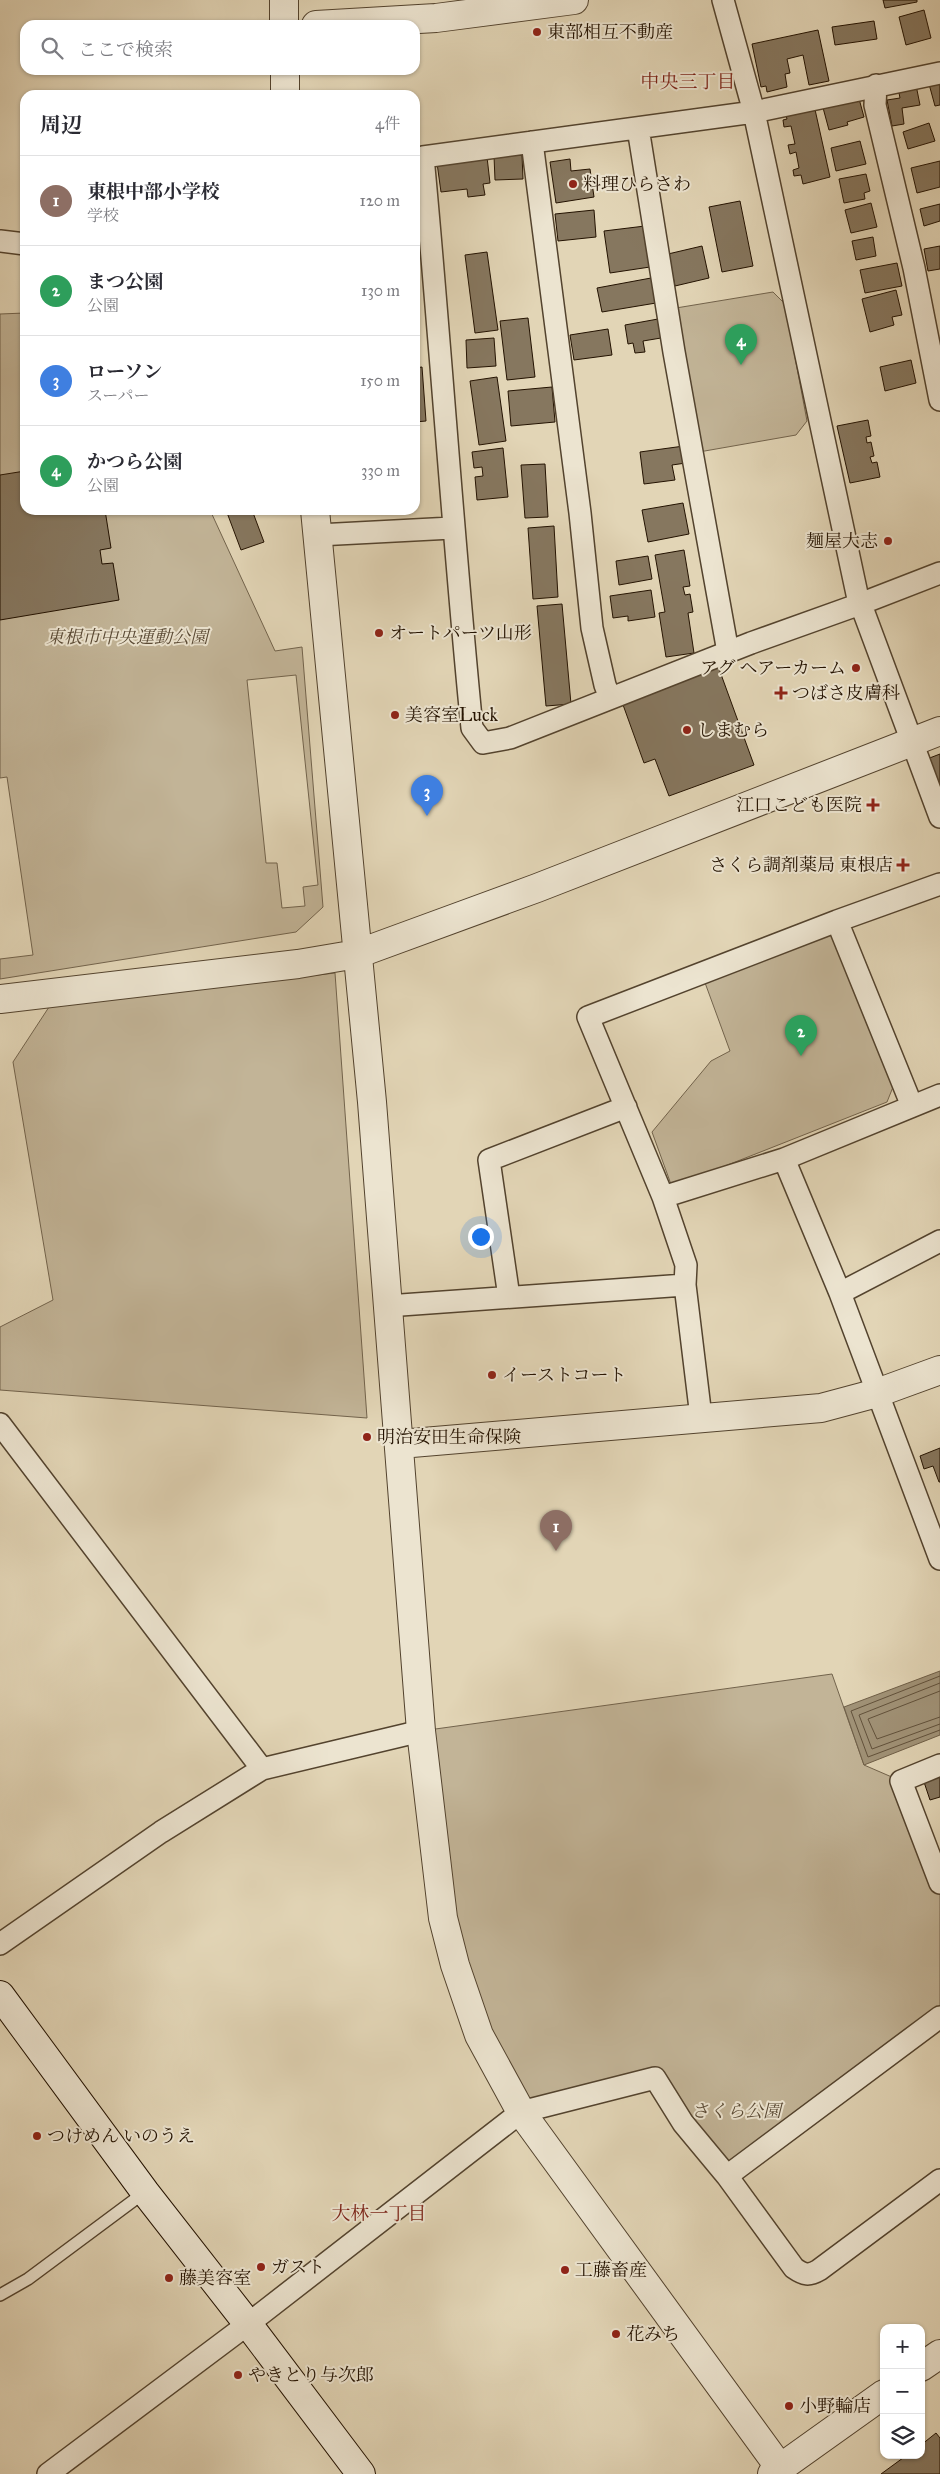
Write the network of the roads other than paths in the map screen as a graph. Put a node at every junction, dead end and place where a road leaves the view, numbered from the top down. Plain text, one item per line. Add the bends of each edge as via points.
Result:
1 (284, 0) edge
2 (574, 0) edge
3 (723, 0) edge
4 (284, 20) edge
5 (402, 20) edge
6 (940, 73) edge
7 (285, 75) edge
8 (876, 85) junction
9 (285, 90) edge
10 (754, 112) junction
11 (638, 128) junction
12 (532, 142) junction
13 (0, 241) edge
14 (20, 243) edge
15 (940, 400) edge
16 (317, 522) edge
17 (452, 528) junction
18 (940, 573) edge
19 (860, 604) junction
20 (728, 652) junction
21 (610, 698) junction
22 (940, 731) edge
23 (912, 742) junction
24 (940, 816) edge
25 (940, 884) edge
26 (838, 921) junction
27 (357, 954) junction
28 (0, 1000) edge
29 (940, 1095) edge
30 (912, 1106) junction
31 (626, 1107) junction
32 (784, 1159) junction
33 (663, 1197) junction
34 (940, 1241) edge
35 (685, 1285) junction
36 (840, 1293) junction
37 (509, 1298) junction
38 (387, 1306) junction
39 (940, 1370) edge
40 (877, 1393) junction
41 (701, 1417) junction
42 (0, 1424) edge
43 (400, 1444) junction
44 (933, 1521) edge
45 (940, 1559) edge
46 (421, 1731) junction
47 (940, 1765) edge
48 (262, 1769) junction
49 (940, 1883) edge
50 (0, 1944) edge
51 (0, 1995) edge
52 (940, 2017) edge
53 (521, 2112) junction
54 (728, 2176) junction
55 (940, 2180) edge
56 (145, 2192) junction
57 (0, 2295) edge
58 (248, 2324) junction
59 (940, 2354) edge
60 (925, 2364) edge
61 (880, 2397) edge
62 (779, 2472) edge
63 (48, 2474) edge
64 (361, 2474) edge

1 - 4 street
2 - 5 street
3 - 10 street
6 - 8 street
7 - 9 street
8 - 10 street
8 - 15 street via 875,105 914,268
10 - 11 street
10 - 19 street
11 - 12 street
11 - 20 street
12 - 17 street via 424,157
12 - 21 street via 592,628
13 - 14 street
16 - 17 street
16 - 27 street
17 - 21 street via 472,728 483,743 510,738
18 - 19 street
19 - 20 street
19 - 23 street
20 - 21 street
22 - 23 street
23 - 24 street
23 - 27 street via 537,888
25 - 26 street
26 - 30 street
26 - 31 street via 588,1017
27 - 28 street
27 - 38 street
29 - 30 street
30 - 32 street
31 - 33 street
31 - 37 street via 489,1160
32 - 33 street
32 - 36 street
33 - 35 street via 686,1266
34 - 36 street
35 - 37 street
35 - 41 street
36 - 40 street
37 - 38 street
38 - 43 street
39 - 40 street
40 - 41 street via 821,1408
40 - 44 street
41 - 43 street
42 - 48 street
43 - 46 street
44 - 45 street
46 - 48 street
46 - 53 street via 443,1918 455,1965 479,2035
47 - 49 street via 901,1781
48 - 50 street via 161,1832
51 - 56 street
52 - 54 street
53 - 54 street via 655,2078 683,2123
53 - 58 street
53 - 62 street
54 - 55 street via 794,2268 810,2275
56 - 57 lane via 28,2279
56 - 58 street
58 - 63 street
58 - 64 street
59 - 60 street
61 - 62 street

